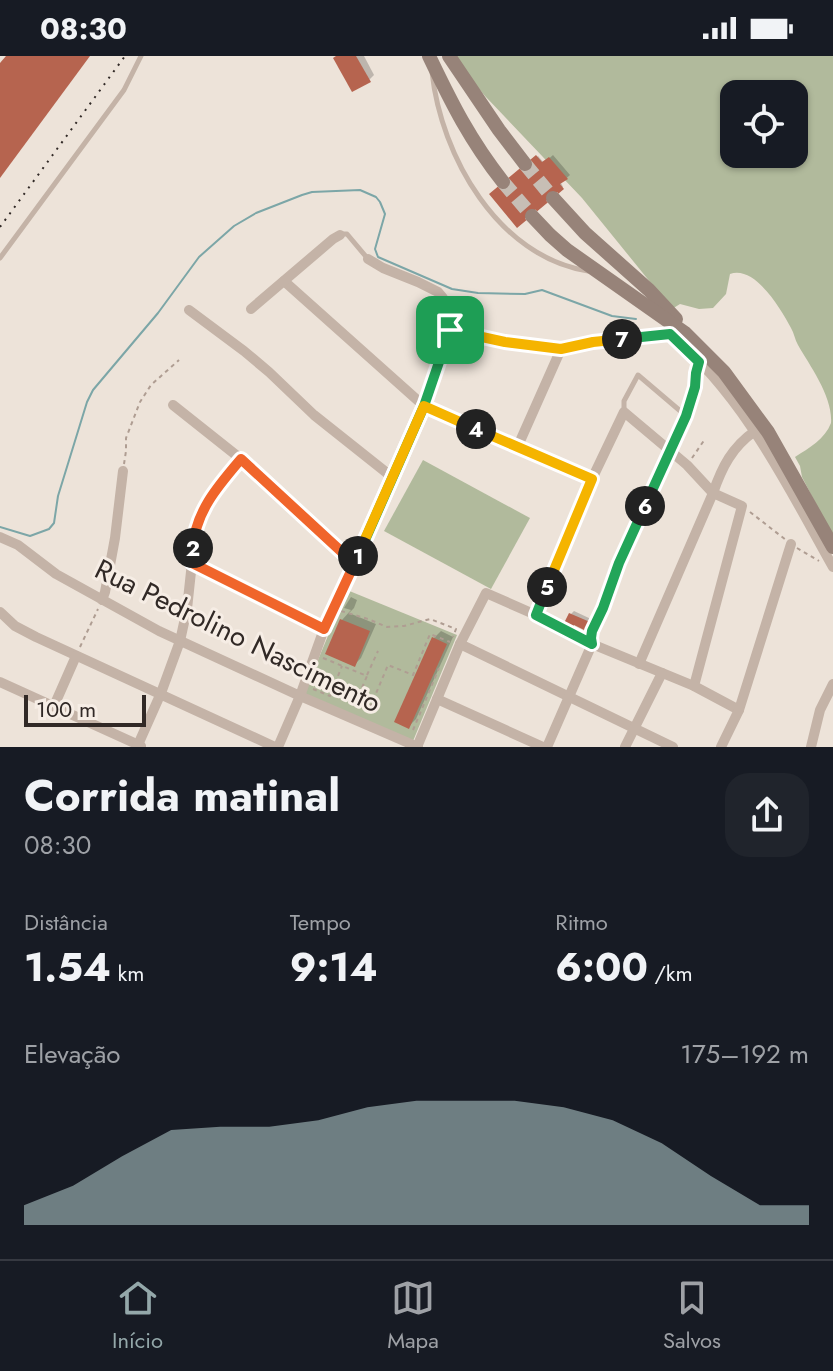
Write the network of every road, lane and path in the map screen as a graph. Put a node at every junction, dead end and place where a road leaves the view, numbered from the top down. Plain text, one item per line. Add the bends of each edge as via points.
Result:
1 (141, 56) edge
2 (449, 56) edge
3 (430, 58) edge
4 (525, 164) tunnel mouth
5 (503, 182) tunnel mouth
6 (553, 198) tunnel mouth
7 (532, 216) tunnel mouth
8 (340, 235) joint
9 (0, 258) edge
10 (368, 259) joint
11 (599, 272) junction
12 (284, 281) junction
13 (251, 309) dead end
14 (189, 310) dead end
15 (450, 330) junction
16 (685, 333) junction
17 (561, 349) junction
18 (179, 360) dead end
19 (699, 362) junction
20 (173, 405) dead end
21 (424, 406) junction
22 (624, 412) junction
23 (686, 416) junction
24 (755, 431) junction
25 (705, 439) dead end
26 (517, 448) junction
27 (670, 453) junction
28 (241, 459) junction
29 (687, 465) junction
30 (123, 471) joint
31 (392, 477) junction
32 (592, 479) junction
33 (713, 493) junction
34 (0, 537) edge
35 (791, 544) dead end
36 (833, 547) edge
37 (192, 563) junction
38 (354, 564) junction
39 (833, 567) edge
40 (102, 600) junction
41 (341, 611) dead end
42 (0, 612) edge
43 (536, 615) junction
44 (324, 629) junction
45 (180, 641) junction
46 (460, 644) junction
47 (592, 644) junction
48 (378, 651) dead end
49 (76, 656) junction
50 (322, 657) dead end
51 (444, 657) dead end
52 (639, 664) junction
53 (342, 666) junction
54 (662, 673) junction
55 (367, 676) junction
56 (0, 682) edge
57 (833, 684) edge
58 (694, 686) junction
59 (309, 688) dead end
60 (161, 693) junction
61 (300, 696) junction
62 (569, 696) junction
63 (437, 699) junction
64 (54, 706) junction
65 (739, 710) junction
66 (635, 728) junction
67 (413, 730) dead end
68 (140, 746) edge
69 (277, 747) edge
70 (418, 747) edge
71 (545, 747) edge
72 (625, 747) edge
73 (673, 747) edge
74 (721, 747) edge
75 (811, 747) edge

1 - 9 lane via 124,90
2 - 4 main road
3 - 5 main road via 468,133
3 - 11 lane via 448,138 487,207 536,252 566,266
6 - 16 main road via 659,300
7 - 11 main road via 558,243
8 - 10 lane via 351,237
8 - 12 street
10 - 15 street via 438,292 451,313
11 - 16 main road
12 - 13 street
12 - 21 street
14 - 31 street
15 - 17 street
15 - 21 street
16 - 36 main road via 759,417
17 - 19 street via 670,334
17 - 26 street
18 - 30 path via 140,402 126,438
19 - 23 street
19 - 24 street
20 - 28 street
21 - 26 street
21 - 31 street
22 - 23 lane via 638,375
22 - 27 street
22 - 32 street
23 - 27 street
24 - 33 street via 731,454
24 - 39 street
25 - 29 path
26 - 32 street
27 - 29 street
27 - 47 street via 619,563 592,631
28 - 37 street via 204,508 196,525
28 - 38 street
29 - 33 street
30 - 40 street
31 - 38 street
32 - 43 street
33 - 52 street
33 - 58 street via 742,506
34 - 40 street, Rua Pedrolino Nascimento
35 - 65 street
37 - 44 street
37 - 45 street
38 - 44 street
40 - 45 street, Rua Pedrolino Nascimento
40 - 49 path
41 - 55 path via 387,627 430,619 456,629 450,642 430,634 413,675 388,665 369,710 355,704
42 - 49 street via 15,626
43 - 46 street via 486,593
43 - 47 street
44 - 61 street
45 - 60 street
45 - 61 street, Rua Pedrolino Nascimento
46 - 62 street
46 - 63 street
47 - 52 street
47 - 62 street
48 - 55 path
49 - 60 street
49 - 64 street
50 - 53 path
51 - 67 path
52 - 54 street
53 - 55 path
53 - 59 path via 330,696
54 - 58 street
54 - 66 street
56 - 64 street
57 - 75 street
58 - 65 street
60 - 68 street
60 - 69 street
61 - 69 street
61 - 70 street, Rua Pedrolino Nascimento
62 - 66 street
62 - 71 street
63 - 70 street
63 - 71 street
64 - 68 street
65 - 74 street
66 - 72 street
66 - 73 street

